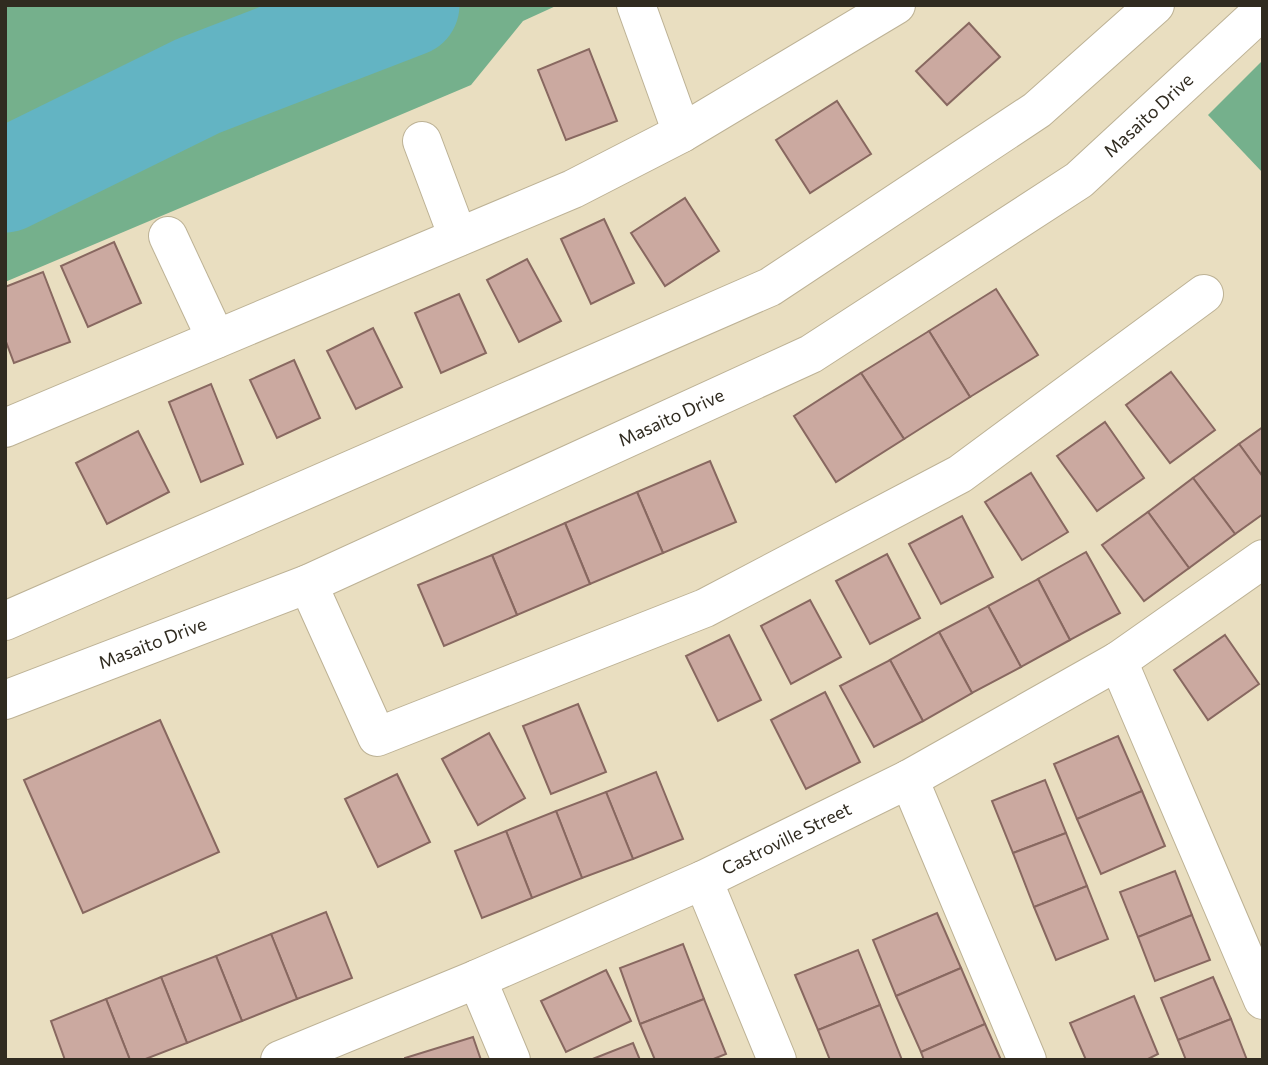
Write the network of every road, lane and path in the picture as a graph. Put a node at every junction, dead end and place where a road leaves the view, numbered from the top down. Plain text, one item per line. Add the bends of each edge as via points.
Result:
1 (636, 5) edge
2 (895, 5) edge
3 (1155, 5) edge
4 (1254, 11) edge
5 (682, 133) junction
6 (422, 141) dead end
7 (168, 236) dead end
8 (458, 237) junction
9 (1204, 294) dead end
10 (216, 339) junction
11 (5, 428) edge
12 (1263, 559) edge
13 (308, 584) junction
14 (5, 621) edge
15 (1118, 661) junction
16 (5, 700) edge
17 (909, 779) junction
18 (703, 880) junction
19 (477, 979) junction
20 (1263, 1000) edge
21 (280, 1060) edge
22 (510, 1060) edge
23 (777, 1060) edge
24 (1027, 1060) edge

1 - 5 street
2 - 5 street
3 - 14 street via 1037,110 770,287
4 - 13 street, Masaito Drive via 1079,180 811,354
5 - 8 street via 573,189
6 - 8 street
7 - 10 street
8 - 10 street
9 - 13 street via 960,474 705,607 377,737
10 - 11 street
12 - 15 street, Castroville Street
13 - 16 street, Masaito Drive
15 - 17 street, Castroville Street
15 - 20 street
17 - 18 street, Castroville Street
17 - 24 street
18 - 19 street, Castroville Street
18 - 23 street
19 - 21 street, Castroville Street
19 - 22 street

